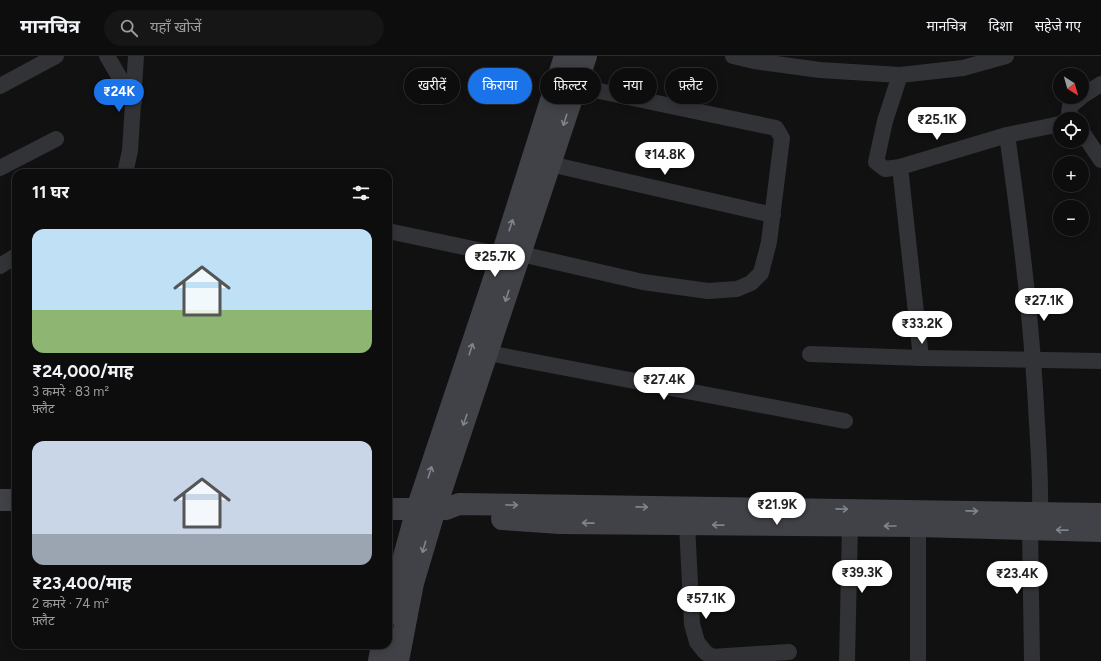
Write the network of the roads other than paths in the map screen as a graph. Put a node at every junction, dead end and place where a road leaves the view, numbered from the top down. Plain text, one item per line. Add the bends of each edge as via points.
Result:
1 (56, 56) edge
2 (107, 56) edge
3 (136, 56) edge
4 (565, 56) edge
5 (586, 56) edge
6 (733, 56) edge
7 (1006, 56) edge
8 (565, 68) edge
9 (577, 68) edge
10 (900, 75) junction
11 (1101, 84) edge
12 (0, 86) edge
13 (601, 91) edge
14 (1089, 92) edge
15 (134, 102) junction
16 (560, 104) edge
17 (562, 104) edge
18 (1053, 125) edge
19 (1007, 135) junction
20 (56, 139) dead end
21 (1089, 142) edge
22 (1101, 160) edge
23 (550, 164) junction
24 (900, 166) junction
25 (0, 168) edge
26 (127, 169) edge
27 (773, 215) junction
28 (392, 232) edge
29 (511, 254) junction
30 (12, 258) edge
31 (0, 266) edge
32 (488, 353) junction
33 (810, 354) dead end
34 (921, 358) junction
35 (1034, 361) junction
36 (1101, 361) edge
37 (845, 421) dead end
38 (0, 500) edge
39 (12, 500) edge
40 (392, 509) edge
41 (433, 509) junction
42 (1101, 514) edge
43 (1035, 521) junction
44 (687, 524) junction
45 (850, 526) junction
46 (918, 526) junction
47 (1101, 531) edge
48 (392, 606) edge
49 (381, 649) edge
50 (788, 652) dead end
51 (379, 661) edge
52 (398, 661) edge
53 (847, 661) edge
54 (918, 661) edge
55 (1032, 661) edge

1 - 12 street
2 - 15 street
3 - 15 street
4 - 8 main road
5 - 9 main road
6 - 10 street via 820,70
7 - 10 street via 963,68
10 - 24 street via 885,121 876,162 885,169
11 - 14 street
13 - 27 street via 776,128 782,138
15 - 26 street
29 -> 16 main road
17 -> 23 main road
18 - 19 street
19 - 24 street
19 - 35 street via 1023,244
20 - 25 street
21 - 22 street
23 - 27 street
23 - 29 main road
24 - 34 street
27 - 29 street via 761,273 752,283 737,289 708,291 642,282
28 - 29 street
29 -> 32 main road
41 -> 29 main road
30 - 31 street
32 - 37 street
32 -> 41 main road
33 - 34 street
34 - 35 street
35 - 36 street
35 - 43 street via 1041,487
38 - 39 main road
40 - 41 main road
41 -> 43 main road via 459,504
44 -> 41 main road via 560,523 457,516
41 - 48 main road
41 -> 52 main road via 413,583
42 - 43 main road
43 - 46 main road
47 -> 43 main road
43 - 55 street
45 -> 44 main road
44 - 50 street via 692,624 696,642 712,657
46 -> 45 main road
45 - 53 street
46 - 54 street
49 - 51 main road

